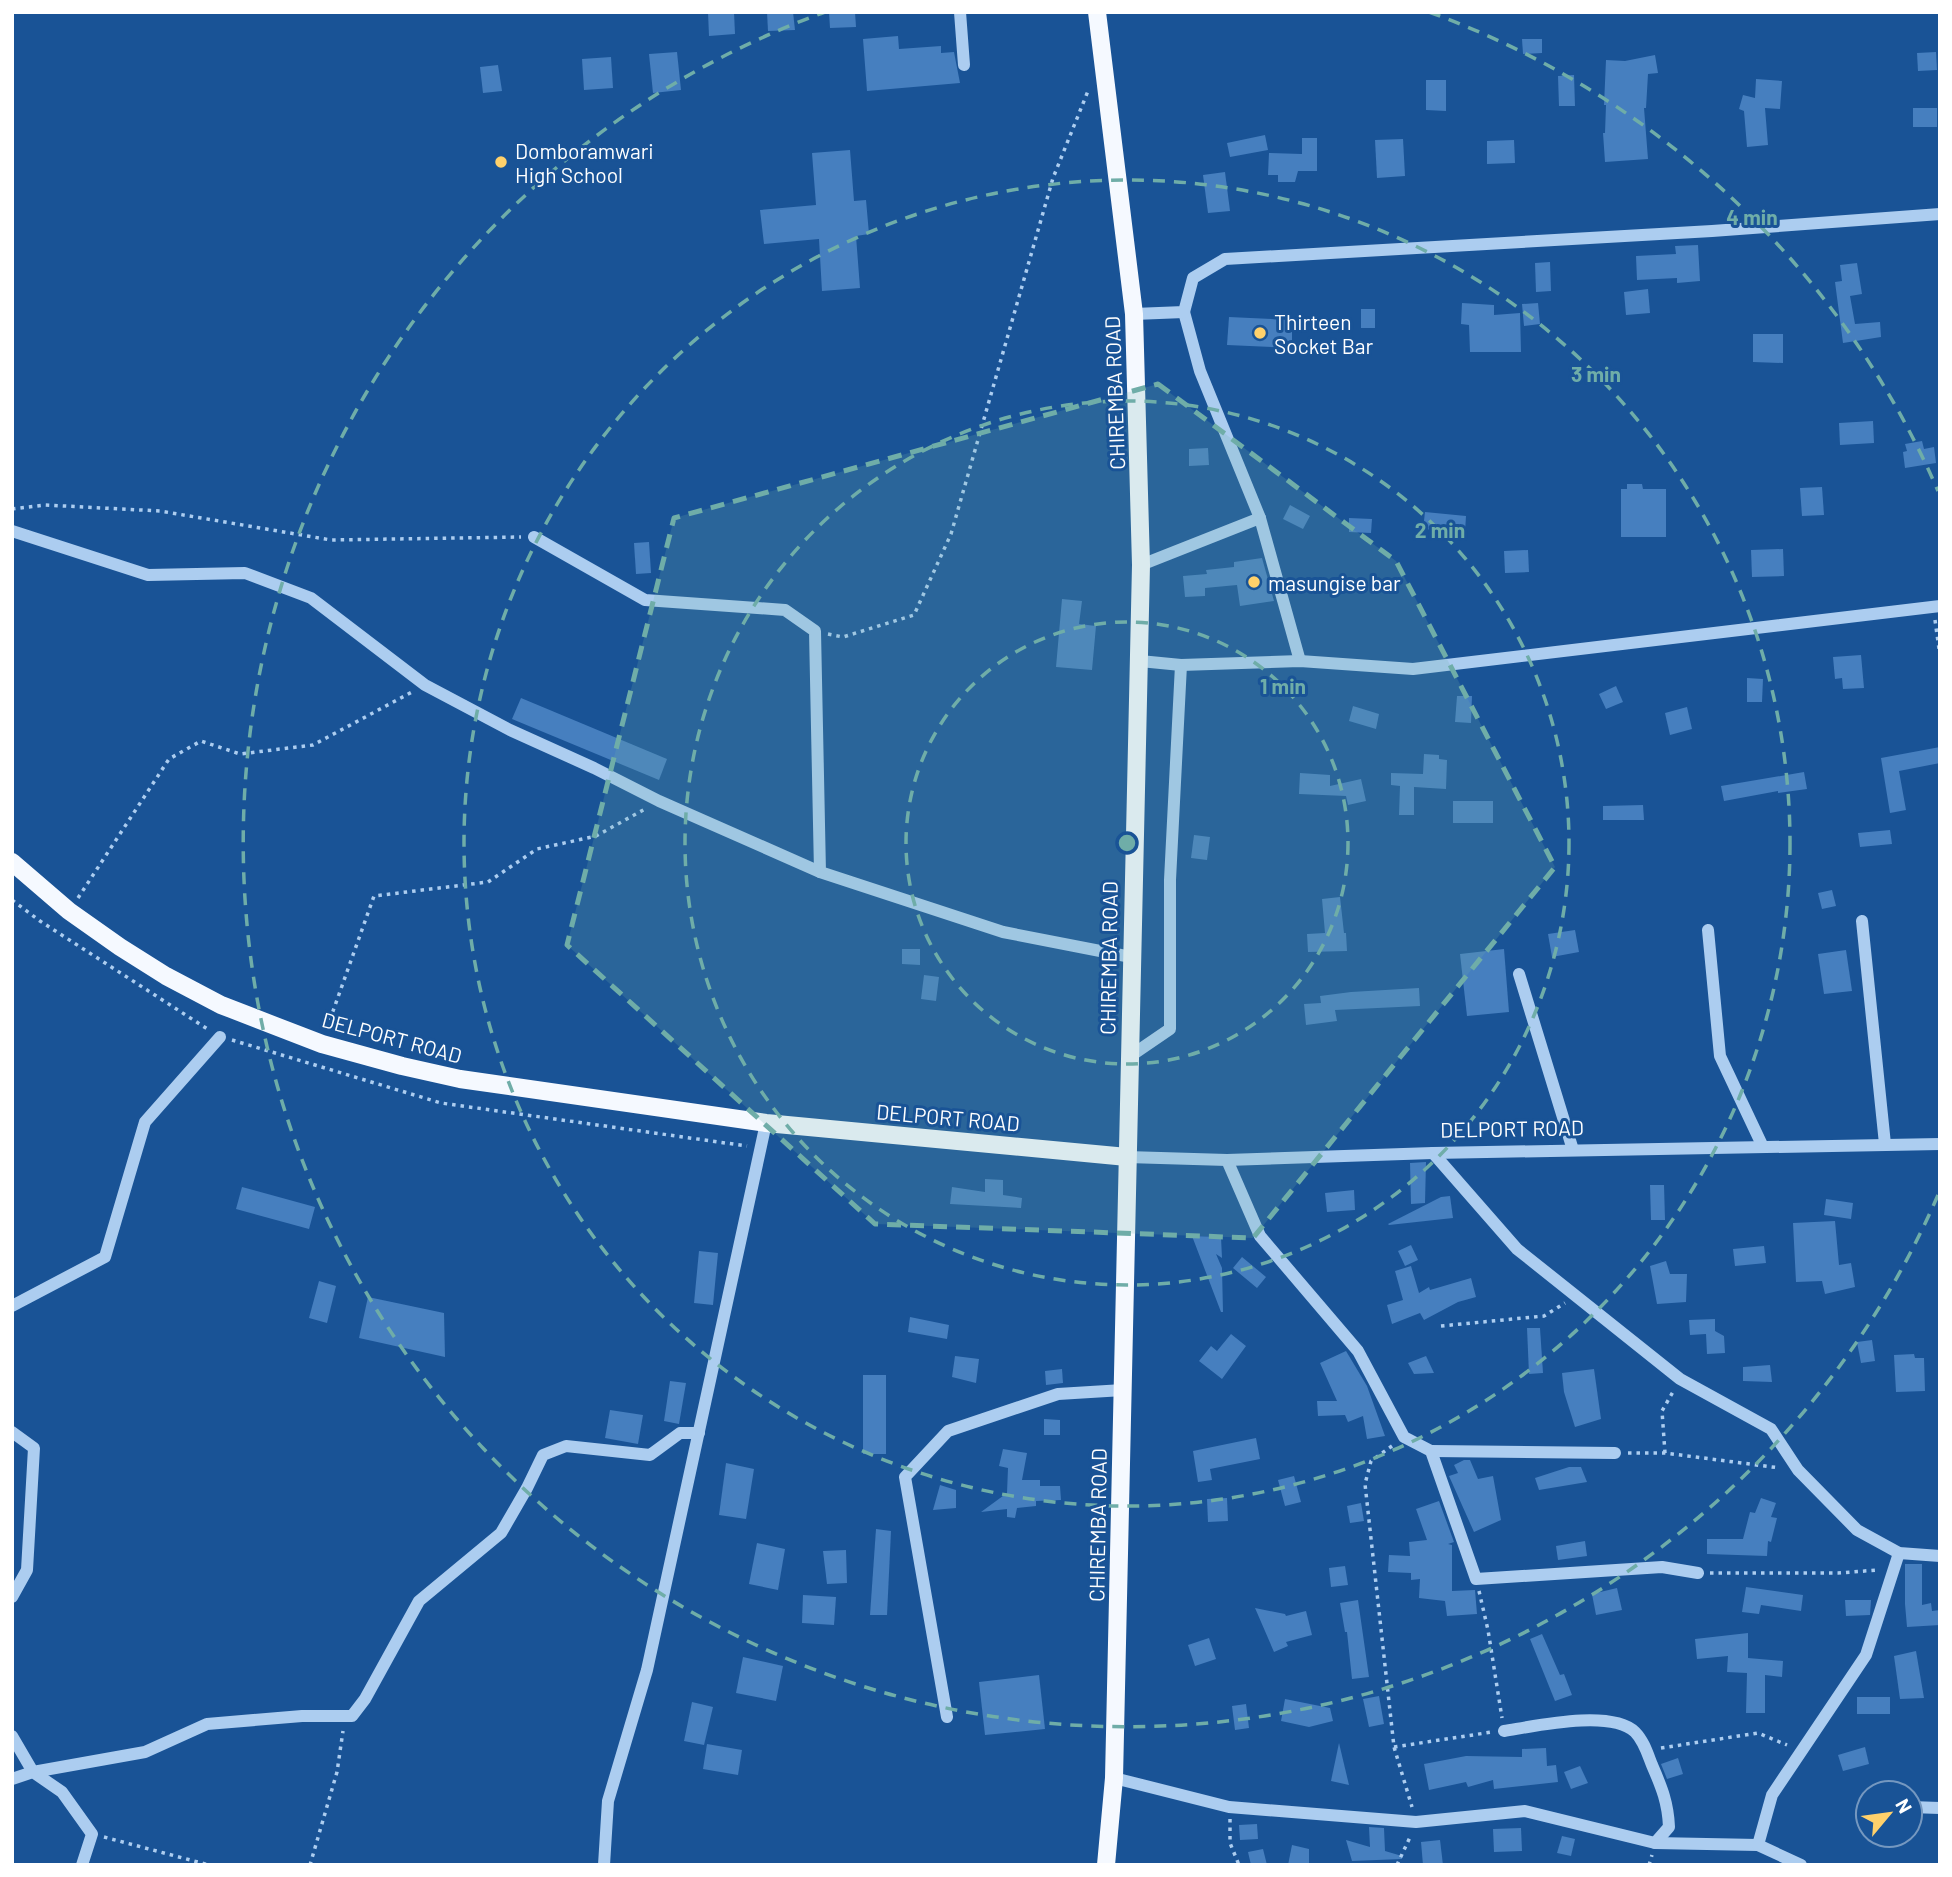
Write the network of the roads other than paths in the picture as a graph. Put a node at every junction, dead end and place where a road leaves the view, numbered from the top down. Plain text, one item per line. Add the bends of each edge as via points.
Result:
1 (960, 12) edge
2 (1097, 12) edge
3 (964, 65) dead end
4 (1940, 214) edge
5 (1184, 312) junction
6 (1134, 314) junction
7 (1260, 518) junction
8 (12, 531) edge
9 (534, 537) road end
10 (1141, 565) junction
11 (1936, 607) edge
12 (1140, 661) junction
13 (1300, 661) junction
14 (1181, 665) junction
15 (12, 862) edge
16 (820, 872) junction
17 (1863, 920) dead end
18 (1708, 930) dead end
19 (1131, 957) junction
20 (1519, 974) dead end
21 (220, 1037) dead end
22 (1129, 1057) junction
23 (766, 1123) junction
24 (1885, 1144) junction
25 (1940, 1144) edge
26 (1763, 1147) junction
27 (1573, 1150) junction
28 (1433, 1153) junction
29 (1127, 1157) junction
30 (1227, 1160) junction
31 (12, 1306) edge
32 (1124, 1390) junction
33 (12, 1432) edge
34 (699, 1433) junction
35 (1431, 1451) junction
36 (1615, 1453) road end
37 (1899, 1553) junction
38 (1940, 1556) edge
39 (1698, 1573) road end
40 (12, 1597) edge
41 (947, 1717) dead end
42 (1504, 1731) road end
43 (12, 1736) edge
44 (33, 1772) junction
45 (1114, 1778) junction
46 (12, 1779) edge
47 (1655, 1843) junction
48 (1758, 1845) junction
49 (82, 1865) edge
50 (604, 1865) edge
51 (1106, 1865) edge
52 (1801, 1865) edge

1 - 3 street
2 - 6 main road, CHIREMBA ROAD
4 - 5 street via 1225,259 1193,278
5 - 6 street
5 - 7 street via 1200,371
6 - 10 main road, CHIREMBA ROAD
7 - 10 street
7 - 13 street
8 - 16 street via 148,575 245,573 311,598 425,685 659,801
9 - 16 street via 645,600 785,610 815,631
10 - 12 main road, CHIREMBA ROAD
11 - 13 street via 1413,669
12 - 14 street
12 - 19 main road, CHIREMBA ROAD
13 - 14 street
14 - 22 street via 1170,880 1170,1029
15 - 23 main road, DELPORT ROAD via 69,911 177,982 322,1044 460,1079
16 - 19 street via 1003,932
17 - 24 street
18 - 26 street via 1720,1056
19 - 22 main road, CHIREMBA ROAD
20 - 27 street
21 - 31 street via 145,1122 106,1257
22 - 29 main road, CHIREMBA ROAD
23 - 29 main road, DELPORT ROAD
23 - 34 street
24 - 25 street, DELPORT ROAD
24 - 26 street, DELPORT ROAD
26 - 27 street, DELPORT ROAD
27 - 28 street, DELPORT ROAD
28 - 30 street, DELPORT ROAD
28 - 37 street via 1517,1249 1680,1379 1771,1429 1798,1471 1857,1530
29 - 30 street, DELPORT ROAD
29 - 32 main road, CHIREMBA ROAD
30 - 35 street via 1260,1236 1358,1351 1404,1437
32 - 41 street via 1058,1394 948,1431 905,1477
32 - 45 main road, CHIREMBA ROAD
33 - 40 street via 34,1448 27,1570
34 - 44 street via 681,1433 650,1455 566,1446 543,1455 501,1533 419,1601 352,1716 208,1724 145,1752
34 - 50 street via 647,1670 608,1801
35 - 36 street
35 - 39 street via 1476,1579 1662,1567
37 - 38 street
37 - 48 street via 1866,1655 1772,1795
42 - 47 street via 1593,1719 1634,1731 1668,1803 1669,1827
43 - 44 street
44 - 46 street
44 - 49 street via 62,1792 92,1834
45 - 47 street via 1229,1807 1416,1822 1525,1811
45 - 51 main road, CHIREMBA ROAD
47 - 48 street
48 - 52 street

